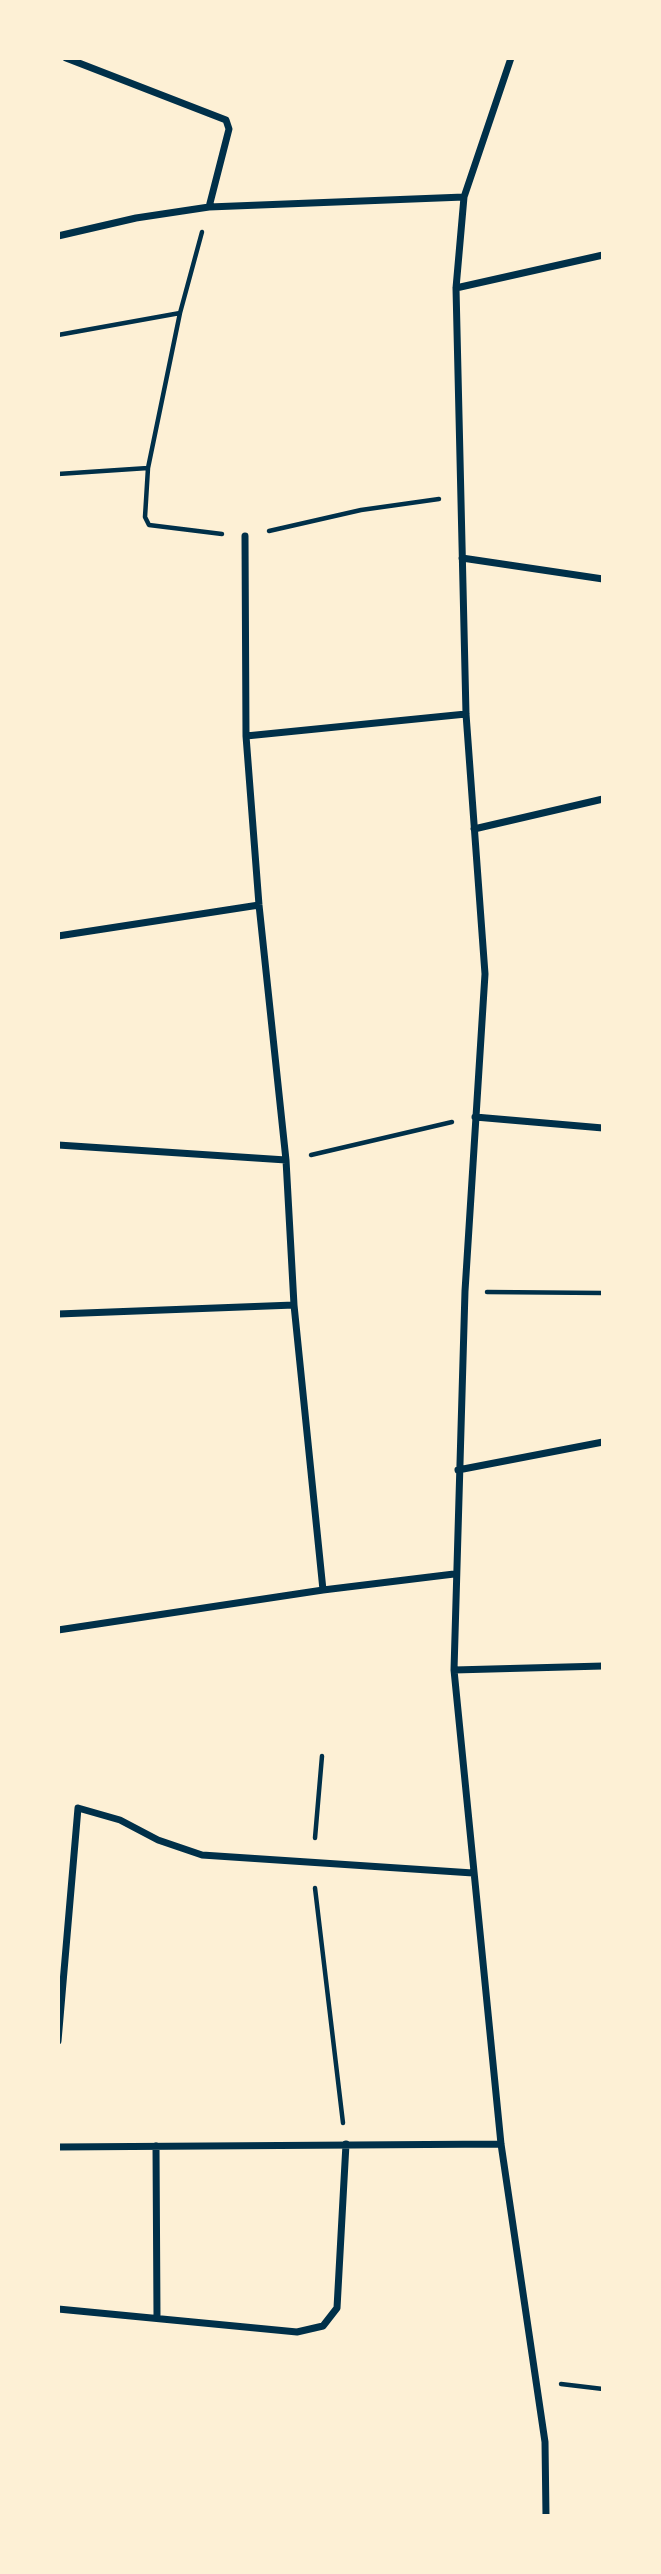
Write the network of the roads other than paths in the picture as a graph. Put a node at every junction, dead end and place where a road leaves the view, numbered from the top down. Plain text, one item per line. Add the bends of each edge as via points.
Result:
1 (66, 58) edge
2 (511, 58) edge
3 (464, 197) junction
4 (209, 207) junction
5 (58, 236) edge
6 (603, 255) edge
7 (456, 288) junction
8 (245, 536) road end
9 (462, 558) junction
10 (603, 579) edge
11 (466, 714) junction
12 (246, 736) junction
13 (603, 799) edge
14 (474, 829) junction
15 (259, 905) junction
16 (58, 936) edge
17 (475, 1117) junction
18 (603, 1128) edge
19 (58, 1145) edge
20 (286, 1160) junction
21 (294, 1305) junction
22 (58, 1314) edge
23 (603, 1442) edge
24 (457, 1470) junction
25 (454, 1574) junction
26 (323, 1590) junction
27 (58, 1630) edge
28 (603, 1666) edge
29 (454, 1670) junction
30 (473, 1874) junction
31 (59, 2020) edge
32 (58, 2041) edge
33 (346, 2144) junction
34 (501, 2144) junction
35 (156, 2146) junction
36 (58, 2147) edge
37 (58, 2309) edge
38 (156, 2317) junction
39 (546, 2516) edge

1 - 4 street via 226,120 229,129
2 - 3 street
3 - 4 street
3 - 7 street
4 - 5 street
6 - 7 street
7 - 9 street
8 - 12 street
9 - 10 street
9 - 11 street
11 - 12 street
11 - 14 street
12 - 15 street
13 - 14 street
14 - 17 street via 485,974
15 - 16 street
15 - 20 street
17 - 18 street
17 - 24 street
19 - 20 street
20 - 21 street
21 - 22 street
21 - 26 street
23 - 24 street
24 - 25 street
25 - 26 street
25 - 29 street
26 - 27 street
28 - 29 street
29 - 30 street
30 - 31 street via 202,1856 120,1820 78,1808
30 - 34 street
31 - 32 street
33 - 34 street
33 - 35 street
33 - 38 street via 337,2308 332,2317 311,2331 297,2332
34 - 39 street via 548,2473
35 - 36 street
35 - 38 street
37 - 38 street

